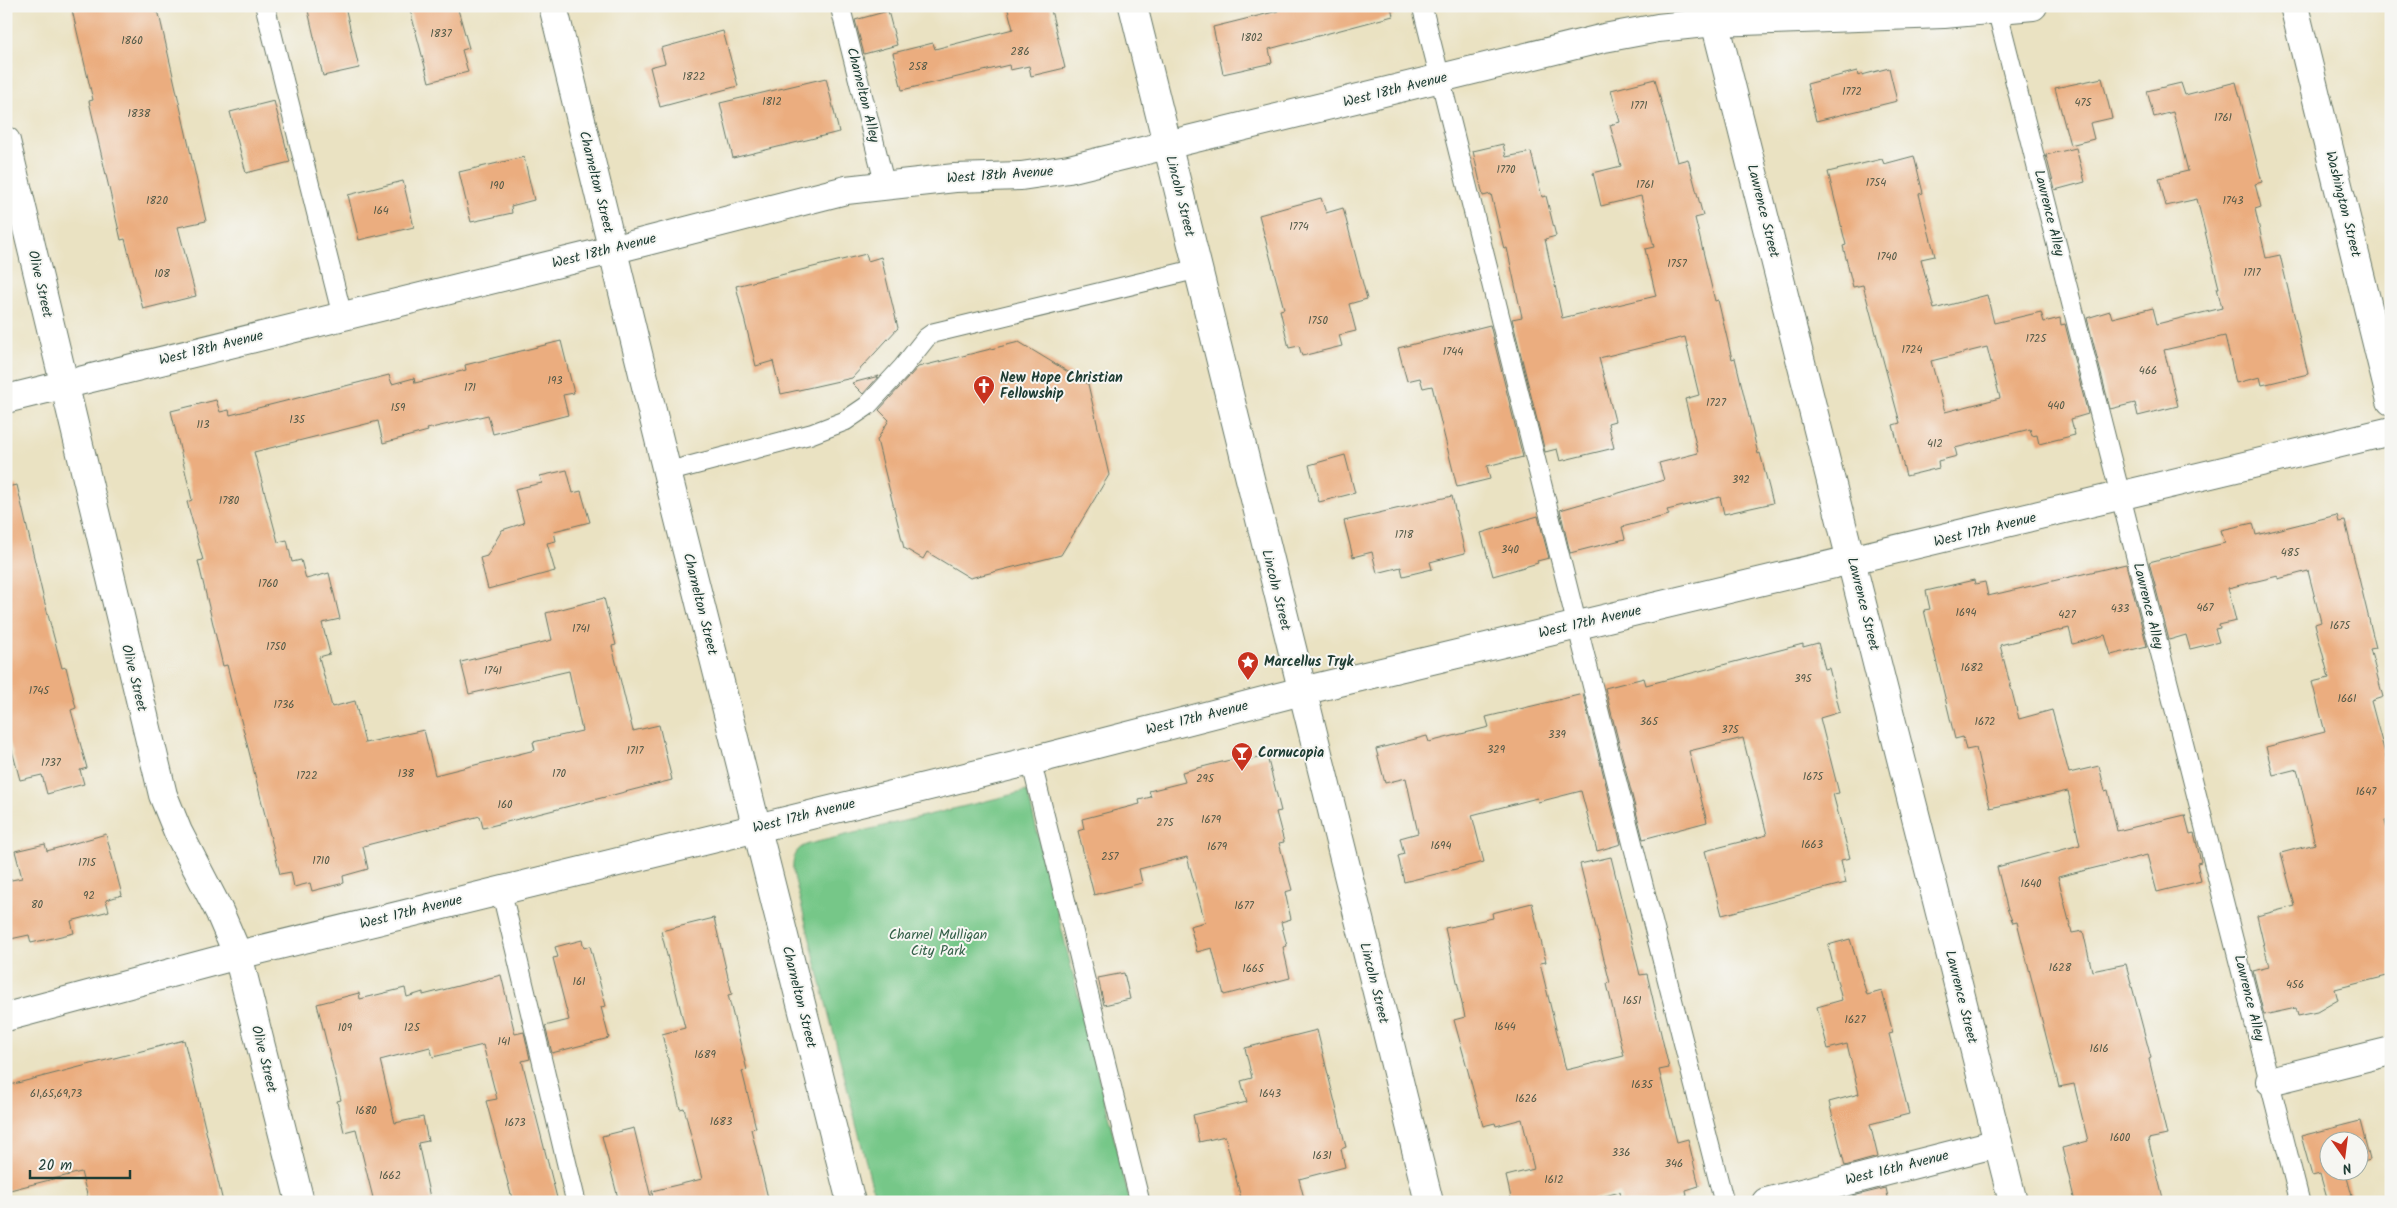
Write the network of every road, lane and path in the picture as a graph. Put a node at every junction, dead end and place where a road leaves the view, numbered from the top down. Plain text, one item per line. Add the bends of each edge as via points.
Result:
1 (265, 6) edge
2 (553, 6) edge
3 (840, 6) edge
4 (1133, 6) edge
5 (1422, 6) edge
6 (2033, 6) edge
7 (2294, 6) edge
8 (1997, 10) junction
9 (1713, 14) edge
10 (1440, 79) junction
11 (6, 141) edge
12 (1167, 146) junction
13 (885, 185) junction
14 (612, 250) junction
15 (1197, 269) junction
16 (342, 315) junction
17 (63, 385) junction
18 (6, 399) edge
19 (2391, 401) edge
20 (2391, 431) edge
21 (667, 472) junction
22 (2121, 497) junction
23 (1852, 561) junction
24 (1576, 624) junction
25 (1302, 691) junction
26 (1031, 760) junction
27 (756, 827) junction
28 (500, 890) junction
29 (238, 955) junction
30 (6, 1017) edge
31 (2391, 1050) edge
32 (2270, 1080) junction
33 (1998, 1143) junction
34 (300, 1202) edge
35 (576, 1202) edge
36 (851, 1202) edge
37 (1140, 1202) edge
38 (1429, 1202) edge
39 (1724, 1202) edge
40 (1766, 1202) edge
41 (2013, 1202) edge
42 (2300, 1202) edge

1 - 16 lane
2 - 14 street, Charnelton Street
3 - 13 lane, Charnelton Alley
4 - 12 street, Lincoln Street
5 - 10 lane
6 - 8 street, West 18th Avenue
7 - 19 street, Washington Street
8 - 9 street, West 18th Avenue via 1944,14
8 - 22 lane, Lawrence Alley
9 - 10 street, West 18th Avenue
9 - 23 street, Lawrence Street
10 - 12 street, West 18th Avenue
10 - 24 lane
11 - 17 street, Olive Street
12 - 13 street, West 18th Avenue via 1068,169 1021,176
12 - 15 street, Lincoln Street
13 - 14 street, West 18th Avenue via 846,190
14 - 16 street, West 18th Avenue
14 - 21 street, Charnelton Street
15 - 21 lane via 934,333 926,338 867,406 845,421 811,434
15 - 25 street, Lincoln Street
16 - 17 street, West 18th Avenue
17 - 18 street, West 18th Avenue
17 - 29 street, Olive Street via 163,795
20 - 22 street, West 17th Avenue
21 - 27 street, Charnelton Street
22 - 23 street, West 17th Avenue
22 - 32 lane, Lawrence Alley
23 - 24 street, West 17th Avenue
23 - 33 street, Lawrence Street
24 - 25 street, West 17th Avenue
24 - 39 lane
25 - 26 street, West 17th Avenue
25 - 38 street, Lincoln Street
26 - 27 street, West 17th Avenue
26 - 37 lane
27 - 28 street, West 17th Avenue
27 - 36 street, Charnelton Street
28 - 29 street, West 17th Avenue
28 - 35 lane
29 - 30 street, West 17th Avenue
29 - 34 street, Olive Street
31 - 32 street
32 - 42 lane, Lawrence Alley
33 - 40 street, West 16th Avenue
33 - 41 street, Lawrence Street

